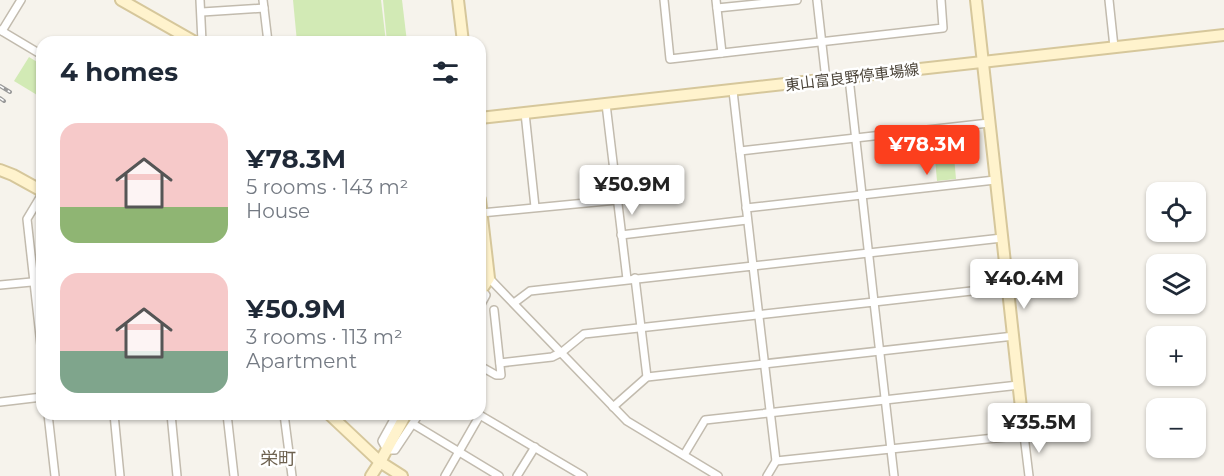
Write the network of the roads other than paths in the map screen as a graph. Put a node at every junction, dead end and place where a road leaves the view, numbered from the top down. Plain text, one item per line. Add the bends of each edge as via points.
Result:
1 (21, 0) edge
2 (121, 0) edge
3 (200, 0) edge
4 (458, 0) edge
5 (664, 0) edge
6 (797, 0) edge
7 (817, 0) edge
8 (941, 0) edge
9 (976, 0) edge
10 (1109, 0) edge
11 (264, 4) edge
12 (716, 4) edge
13 (202, 12) junction
14 (1, 30) edge
15 (1224, 35) edge
16 (184, 36) edge
17 (202, 36) edge
18 (267, 36) edge
19 (461, 36) edge
20 (822, 43) junction
21 (1114, 47) junction
22 (36, 51) edge
23 (722, 53) junction
24 (983, 62) junction
25 (849, 78) junction
26 (826, 80) junction
27 (733, 91) junction
28 (606, 104) junction
29 (525, 113) junction
30 (486, 117) edge
31 (989, 123) junction
32 (856, 138) junction
33 (740, 150) junction
34 (0, 170) edge
35 (995, 180) junction
36 (36, 188) edge
37 (862, 195) junction
38 (617, 200) junction
39 (36, 203) edge
40 (535, 207) junction
41 (746, 208) junction
42 (486, 212) edge
43 (747, 220) junction
44 (621, 235) junction
45 (1002, 238) junction
46 (868, 252) junction
47 (486, 254) edge
48 (753, 266) junction
49 (36, 270) edge
50 (486, 275) edge
51 (489, 278) junction
52 (631, 279) junction
53 (36, 281) edge
54 (486, 282) edge
55 (0, 285) edge
56 (1007, 288) junction
57 (874, 302) junction
58 (514, 303) junction
59 (494, 310) dead end
60 (758, 315) junction
61 (641, 327) junction
62 (1014, 336) junction
63 (880, 351) junction
64 (562, 352) junction
65 (500, 363) junction
66 (763, 363) junction
67 (486, 369) edge
68 (647, 377) junction
69 (1019, 385) junction
70 (36, 398) edge
71 (885, 400) junction
72 (0, 402) edge
73 (613, 407) junction
74 (769, 413) junction
75 (486, 419) edge
76 (49, 420) edge
77 (115, 420) edge
78 (172, 420) edge
79 (228, 420) edge
80 (285, 420) edge
81 (334, 420) edge
82 (394, 420) edge
83 (408, 420) edge
84 (410, 420) edge
85 (476, 420) edge
86 (1024, 435) junction
87 (535, 447) junction
88 (387, 450) junction
89 (891, 450) junction
90 (459, 453) junction
91 (684, 455) junction
92 (776, 461) junction
93 (380, 462) junction
94 (55, 476) edge
95 (120, 476) edge
96 (177, 476) edge
97 (234, 476) edge
98 (292, 476) edge
99 (371, 476) edge
100 (402, 476) edge
101 (445, 476) edge
102 (499, 476) edge
103 (517, 476) edge
104 (583, 476) edge
105 (718, 476) edge
106 (767, 476) edge
107 (894, 476) edge
108 (1029, 476) edge

1 - 14 street
2 - 16 main road
3 - 13 street
4 - 19 main road
5 - 23 street via 670,59
6 - 12 street
7 - 20 street
8 - 20 street via 943,28
9 - 24 main road
10 - 21 street
11 - 13 street
11 - 18 street
12 - 23 street
13 - 17 street
14 - 22 street
15 - 21 main road, 東山富良野停車場線
20 - 23 street
20 - 26 street
21 - 24 main road, 東山富良野停車場線
24 - 25 main road, 東山富良野停車場線
24 - 31 main road
25 - 26 main road, 東山富良野停車場線
25 - 32 street
26 - 27 main road, 東山富良野停車場線
27 - 28 main road, 東山富良野停車場線
27 - 33 street
28 - 29 main road, 東山富良野停車場線
28 - 38 street
29 - 30 main road, 東山富良野停車場線
29 - 40 street
31 - 32 street
31 - 35 main road
32 - 33 street
32 - 37 street
33 - 41 street
34 - 36 main road
35 - 37 street
35 - 45 main road
37 - 41 street
37 - 46 street
38 - 40 street
38 - 44 street
39 - 49 street via 27,219
40 - 42 street
41 - 43 street
43 - 44 street
43 - 48 street
44 - 52 street
45 - 46 street
45 - 56 main road
46 - 48 street
46 - 57 street
47 - 51 main road
48 - 52 street
48 - 60 street
50 - 51 main road
51 - 54 main road
51 - 58 street
52 - 58 street via 530,291
52 - 61 street
53 - 55 street
56 - 57 street
56 - 62 main road
57 - 60 street
57 - 63 street
58 - 64 street
59 - 65 street
60 - 61 street
60 - 66 street
61 - 64 street via 584,334
61 - 68 street
62 - 63 street
62 - 69 main road
63 - 66 street
63 - 71 street
64 - 65 street via 552,357
64 - 73 street
65 - 67 street via 501,375
66 - 68 street
66 - 74 street
68 - 73 street
69 - 71 street
69 - 86 main road
70 - 72 street
71 - 74 street
71 - 89 street
73 - 91 street via 627,421
74 - 91 street via 705,420
74 - 92 street
75 - 87 street
76 - 94 street
77 - 95 street
78 - 96 street
79 - 97 street
80 - 98 street
81 - 93 main road
82 - 88 street via 382,441
83 - 88 main road
84 - 90 street
85 - 90 street
86 - 89 street
86 - 108 street
87 - 103 street
87 - 104 street
88 - 93 main road
89 - 92 street
89 - 107 street
90 - 101 street
90 - 102 street
91 - 105 street
92 - 106 street
93 - 99 main road
93 - 100 main road

